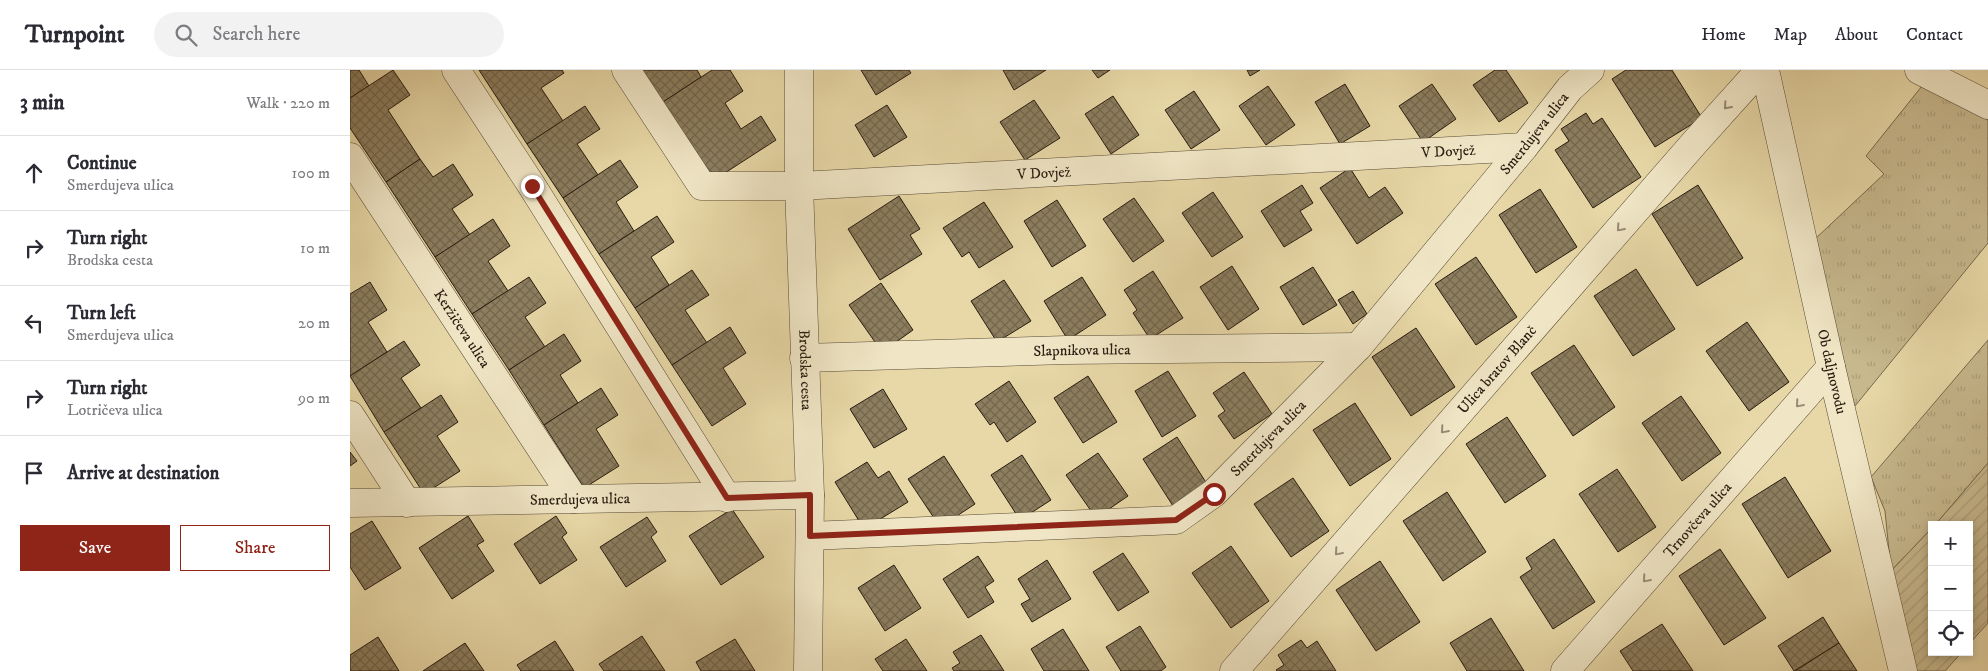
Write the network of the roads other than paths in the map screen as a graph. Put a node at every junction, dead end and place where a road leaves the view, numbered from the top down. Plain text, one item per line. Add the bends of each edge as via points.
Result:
1 (456, 70) edge
2 (626, 70) edge
3 (798, 70) edge
4 (1590, 70) edge
5 (1760, 70) edge
6 (1765, 70) edge
7 (1918, 70) edge
8 (1988, 105) edge
9 (1524, 147) junction
10 (350, 158) edge
11 (799, 186) junction
12 (1358, 347) junction
13 (804, 358) junction
14 (1831, 367) junction
15 (350, 415) edge
16 (810, 495) junction
17 (727, 498) junction
18 (574, 499) junction
19 (350, 503) edge
20 (407, 503) junction
21 (810, 536) junction
22 (1901, 669) edge
23 (808, 671) edge
24 (1234, 671) edge
25 (1565, 671) edge

1 - 17 street
2 - 11 street, V Dovjež via 702,186
3 - 11 street, Brodska cesta
4 - 9 street, Smerdujeva ulica via 1570,88
5 -> 24 street, Ulica bratov Blanč
6 - 14 street, Ob daljnovodu
7 - 8 street
9 - 11 street, V Dovjež
9 - 12 street, Smerdujeva ulica
10 - 18 street, Keržičeva ulica
11 - 13 street, Brodska cesta
12 - 13 street, Slapnikova ulica via 1066,350
12 - 21 street, Smerdujeva ulica via 1214,494 1176,520
13 - 16 street, Brodska cesta
14 - 22 street, Ob daljnovodu
14 -> 25 street, Trnovčeva ulica
15 - 20 street
16 - 17 street, Smerdujeva ulica
16 - 21 street, Brodska cesta
17 - 18 street, Smerdujeva ulica
18 - 20 street, Smerdujeva ulica
19 - 20 street, Smerdujeva ulica
21 - 23 street, Brodska cesta

